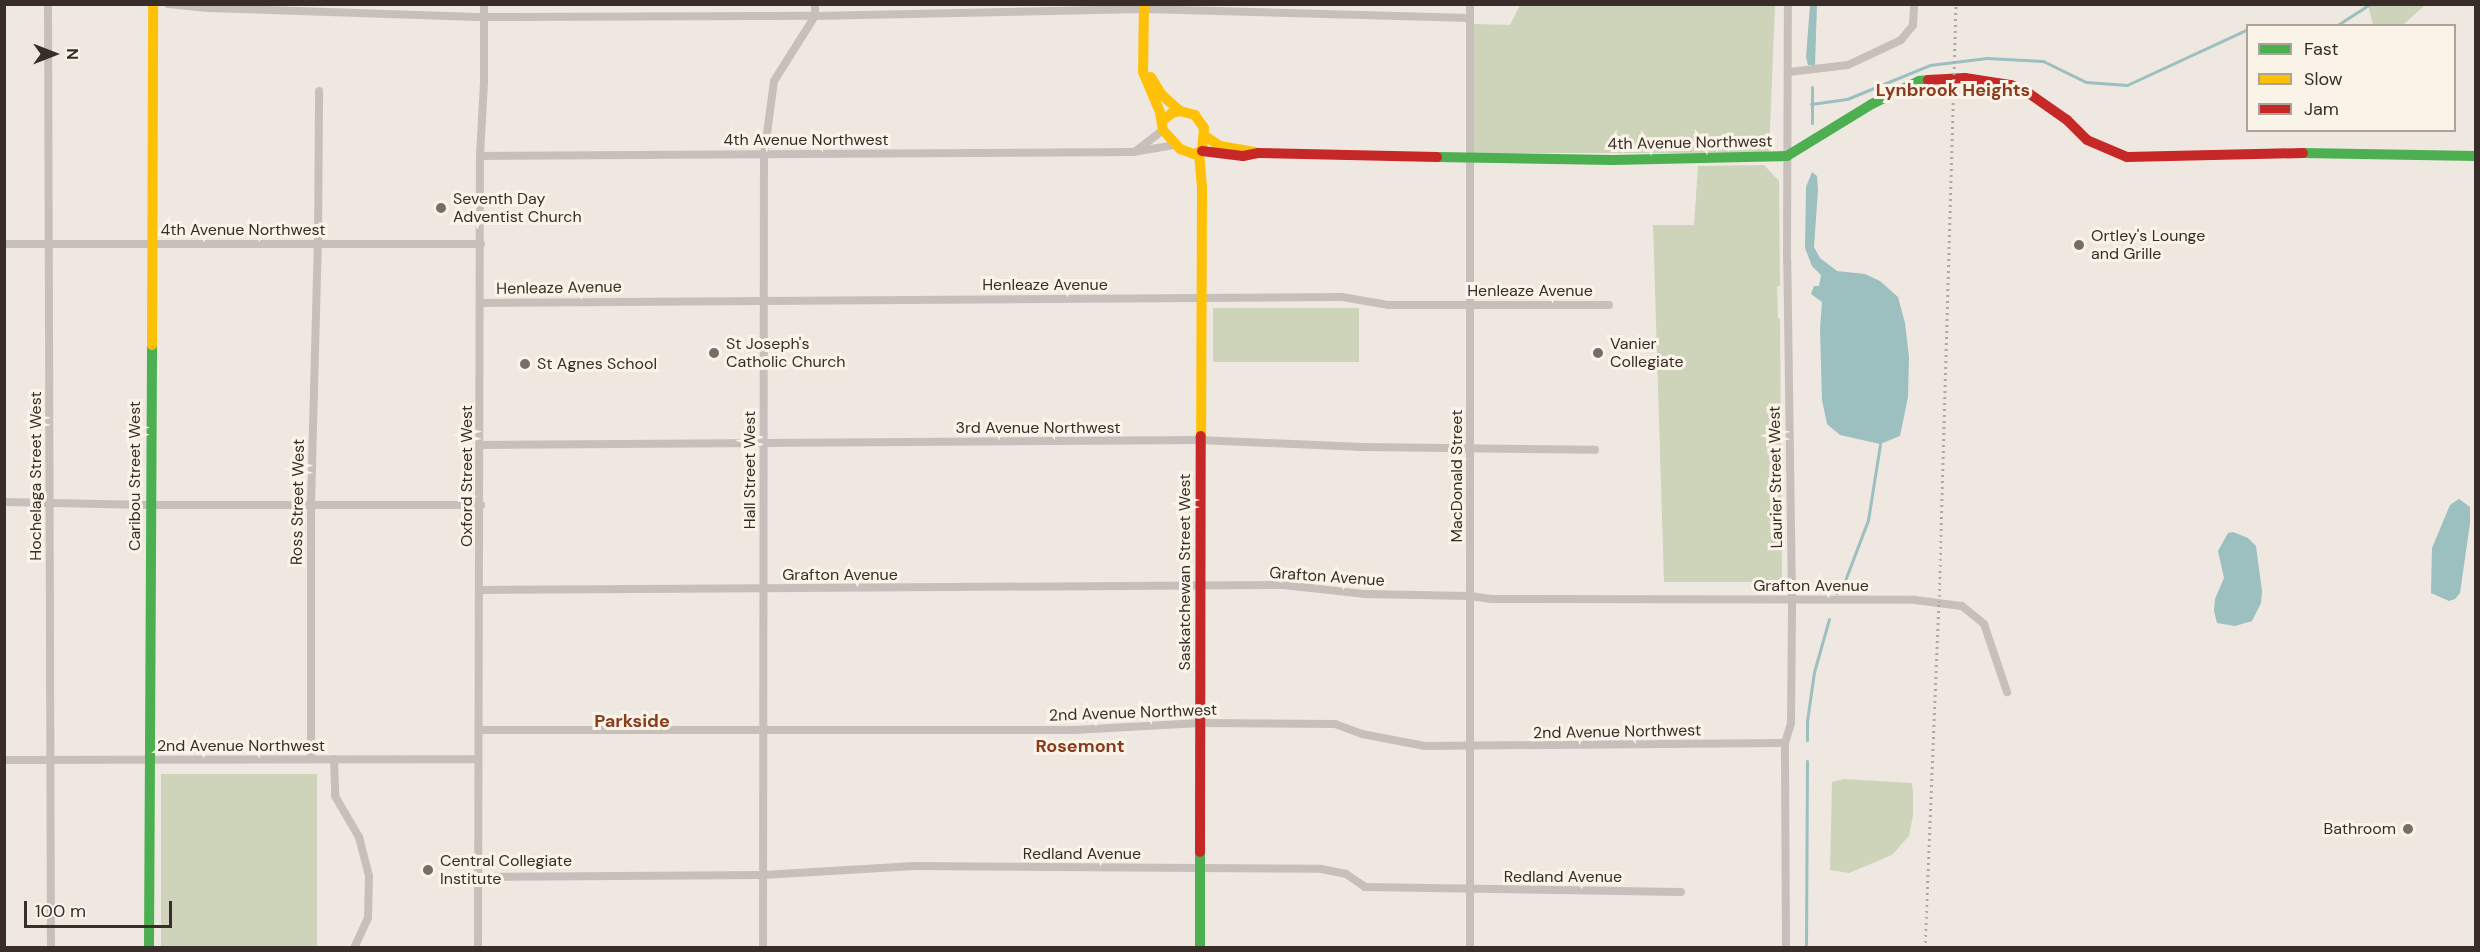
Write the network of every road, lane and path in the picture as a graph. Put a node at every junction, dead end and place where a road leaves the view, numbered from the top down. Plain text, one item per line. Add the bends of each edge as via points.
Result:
1 (48, 4) edge
2 (153, 4) edge
3 (168, 4) edge
4 (484, 4) edge
5 (815, 4) edge
6 (1470, 4) edge
7 (1788, 4) edge
8 (1914, 4) edge
9 (1144, 7) edge
10 (815, 16) junction
11 (484, 17) junction
12 (1470, 18) junction
13 (1144, 54) junction
14 (1789, 72) junction
15 (319, 91) dead end
16 (1180, 111) junction
17 (1163, 126) junction
18 (1205, 136) junction
19 (1175, 144) junction
20 (1133, 152) junction
21 (1187, 152) junction
22 (1201, 152) junction
23 (1258, 153) junction
24 (480, 156) junction
25 (764, 156) junction
26 (1787, 156) junction
27 (2475, 156) edge
28 (1470, 158) junction
29 (1200, 196) junction
30 (4, 244) edge
31 (481, 244) junction
32 (49, 245) junction
33 (152, 245) junction
34 (318, 246) junction
35 (1200, 298) junction
36 (762, 300) junction
37 (481, 303) junction
38 (1470, 304) junction
39 (1609, 305) dead end
40 (1200, 440) junction
41 (764, 443) junction
42 (481, 445) junction
43 (1470, 448) junction
44 (1595, 450) dead end
45 (50, 501) junction
46 (4, 502) edge
47 (149, 505) junction
48 (311, 505) junction
49 (481, 505) junction
50 (1200, 587) junction
51 (763, 589) junction
52 (480, 590) junction
53 (1470, 596) junction
54 (1792, 600) junction
55 (2007, 692) dead end
56 (1200, 723) junction
57 (479, 730) junction
58 (764, 731) junction
59 (1785, 743) junction
60 (1470, 747) junction
61 (50, 759) junction
62 (149, 759) junction
63 (311, 759) junction
64 (334, 759) junction
65 (477, 759) junction
66 (4, 760) edge
67 (1200, 868) junction
68 (763, 875) junction
69 (478, 877) junction
70 (1470, 890) junction
71 (1680, 892) dead end
72 (51, 948) edge
73 (149, 948) edge
74 (354, 948) edge
75 (478, 948) edge
76 (763, 948) edge
77 (1200, 948) edge
78 (1470, 948) edge
79 (1786, 948) edge

1 - 32 street, Hochelaga Street West
2 - 33 street, Caribou Street West
3 - 11 street
4 - 11 street, Oxford Street West
5 - 10 street
6 - 12 street, MacDonald Street
7 - 14 street, Laurier Street West
8 - 14 street via 1913,25 1901,40 1848,64
9 - 10 street
9 - 12 street
9 - 13 street
10 - 11 street
10 - 25 street, Hall Street West via 774,81
11 - 24 street, Oxford Street West
12 - 28 street, MacDonald Street
13 - 16 street via 1154,83
13 - 17 street via 1146,82 1158,104
14 - 26 street, Laurier Street West
15 - 34 street, Ross Street West
16 - 17 street via 1172,113
16 - 18 street via 1201,121
17 - 19 street
17 - 20 street
18 - 22 street
18 - 23 street, 4th Avenue Northwest via 1220,146
19 - 20 street, 4th Avenue Northwest
19 - 21 street
20 - 25 street, 4th Avenue Northwest
21 - 22 street
21 - 29 street, Saskatchewan Street West
22 - 23 street, 4th Avenue Northwest via 1243,156
22 - 29 street, Saskatchewan Street West
23 - 28 street, 4th Avenue Northwest
24 - 25 street, 4th Avenue Northwest
24 - 31 street, Oxford Street West
25 - 36 street, Hall Street West
26 - 27 street, 4th Avenue Northwest via 1872,104 1919,81 1965,78 2011,85 2027,92 2067,120 2087,140 2127,157 2288,153
26 - 28 street, 4th Avenue Northwest
26 - 54 street, Laurier Street West
28 - 38 street, MacDonald Street
29 - 35 street, Saskatchewan Street West
30 - 32 street, 4th Avenue Northwest
31 - 34 street, 4th Avenue Northwest
31 - 37 street, Oxford Street West
32 - 33 street, 4th Avenue Northwest
32 - 45 street, Hochelaga Street West
33 - 34 street, 4th Avenue Northwest
33 - 47 street, Caribou Street West
34 - 48 street, Ross Street West
35 - 36 street, Henleaze Avenue
35 - 38 street, Henleaze Avenue via 1342,297 1389,305
35 - 40 street, Saskatchewan Street West
36 - 37 street, Henleaze Avenue
36 - 41 street, Hall Street West
37 - 42 street, Oxford Street West
38 - 39 street, Henleaze Avenue
38 - 43 street, MacDonald Street
40 - 41 street, 3rd Avenue Northwest
40 - 43 street, 3rd Avenue Northwest
40 - 50 street, Saskatchewan Street West
41 - 42 street, 3rd Avenue Northwest
41 - 51 street, Hall Street West
42 - 49 street, Oxford Street West
43 - 44 street, 3rd Avenue Northwest
43 - 53 street, MacDonald Street
45 - 46 street
45 - 47 street
45 - 61 street, Hochelaga Street West
47 - 48 street
47 - 62 street, Caribou Street West
48 - 49 street
48 - 63 street, Ross Street West
49 - 52 street, Oxford Street West
50 - 51 street, Grafton Avenue
50 - 53 street, Grafton Avenue via 1284,585 1364,594
50 - 56 street, Saskatchewan Street West
51 - 52 street, Grafton Avenue
51 - 58 street, Hall Street West
52 - 57 street, Oxford Street West
53 - 54 street, Grafton Avenue
53 - 60 street, MacDonald Street
54 - 55 street, Grafton Avenue via 1915,600 1962,606 1984,624
54 - 59 street, Laurier Street West via 1791,723
56 - 58 street, 2nd Avenue Northwest via 1074,730
56 - 60 street, 2nd Avenue Northwest via 1335,724 1362,734 1425,746
56 - 67 street, Saskatchewan Street West
57 - 58 street, 2nd Avenue Northwest
57 - 65 street, Oxford Street West
58 - 68 street, Hall Street West
59 - 60 street, 2nd Avenue Northwest
59 - 79 street, Laurier Street West
60 - 70 street, MacDonald Street
61 - 62 street, 2nd Avenue Northwest
61 - 66 street, 2nd Avenue Northwest
61 - 72 street, Hochelaga Street West
62 - 63 street, 2nd Avenue Northwest
62 - 73 street, Caribou Street West
63 - 64 street, 2nd Avenue Northwest
64 - 65 street, 2nd Avenue Northwest
64 - 74 street via 335,796 359,837 369,876 368,918
65 - 69 street, Oxford Street West
67 - 68 street, Redland Avenue via 915,866
67 - 70 street, Redland Avenue via 1321,869 1347,874 1365,887
67 - 77 street, Saskatchewan Street West
68 - 69 street, Redland Avenue
68 - 76 street, Hall Street West
69 - 75 street, Oxford Street West
70 - 71 street, Redland Avenue
70 - 78 street, MacDonald Street

